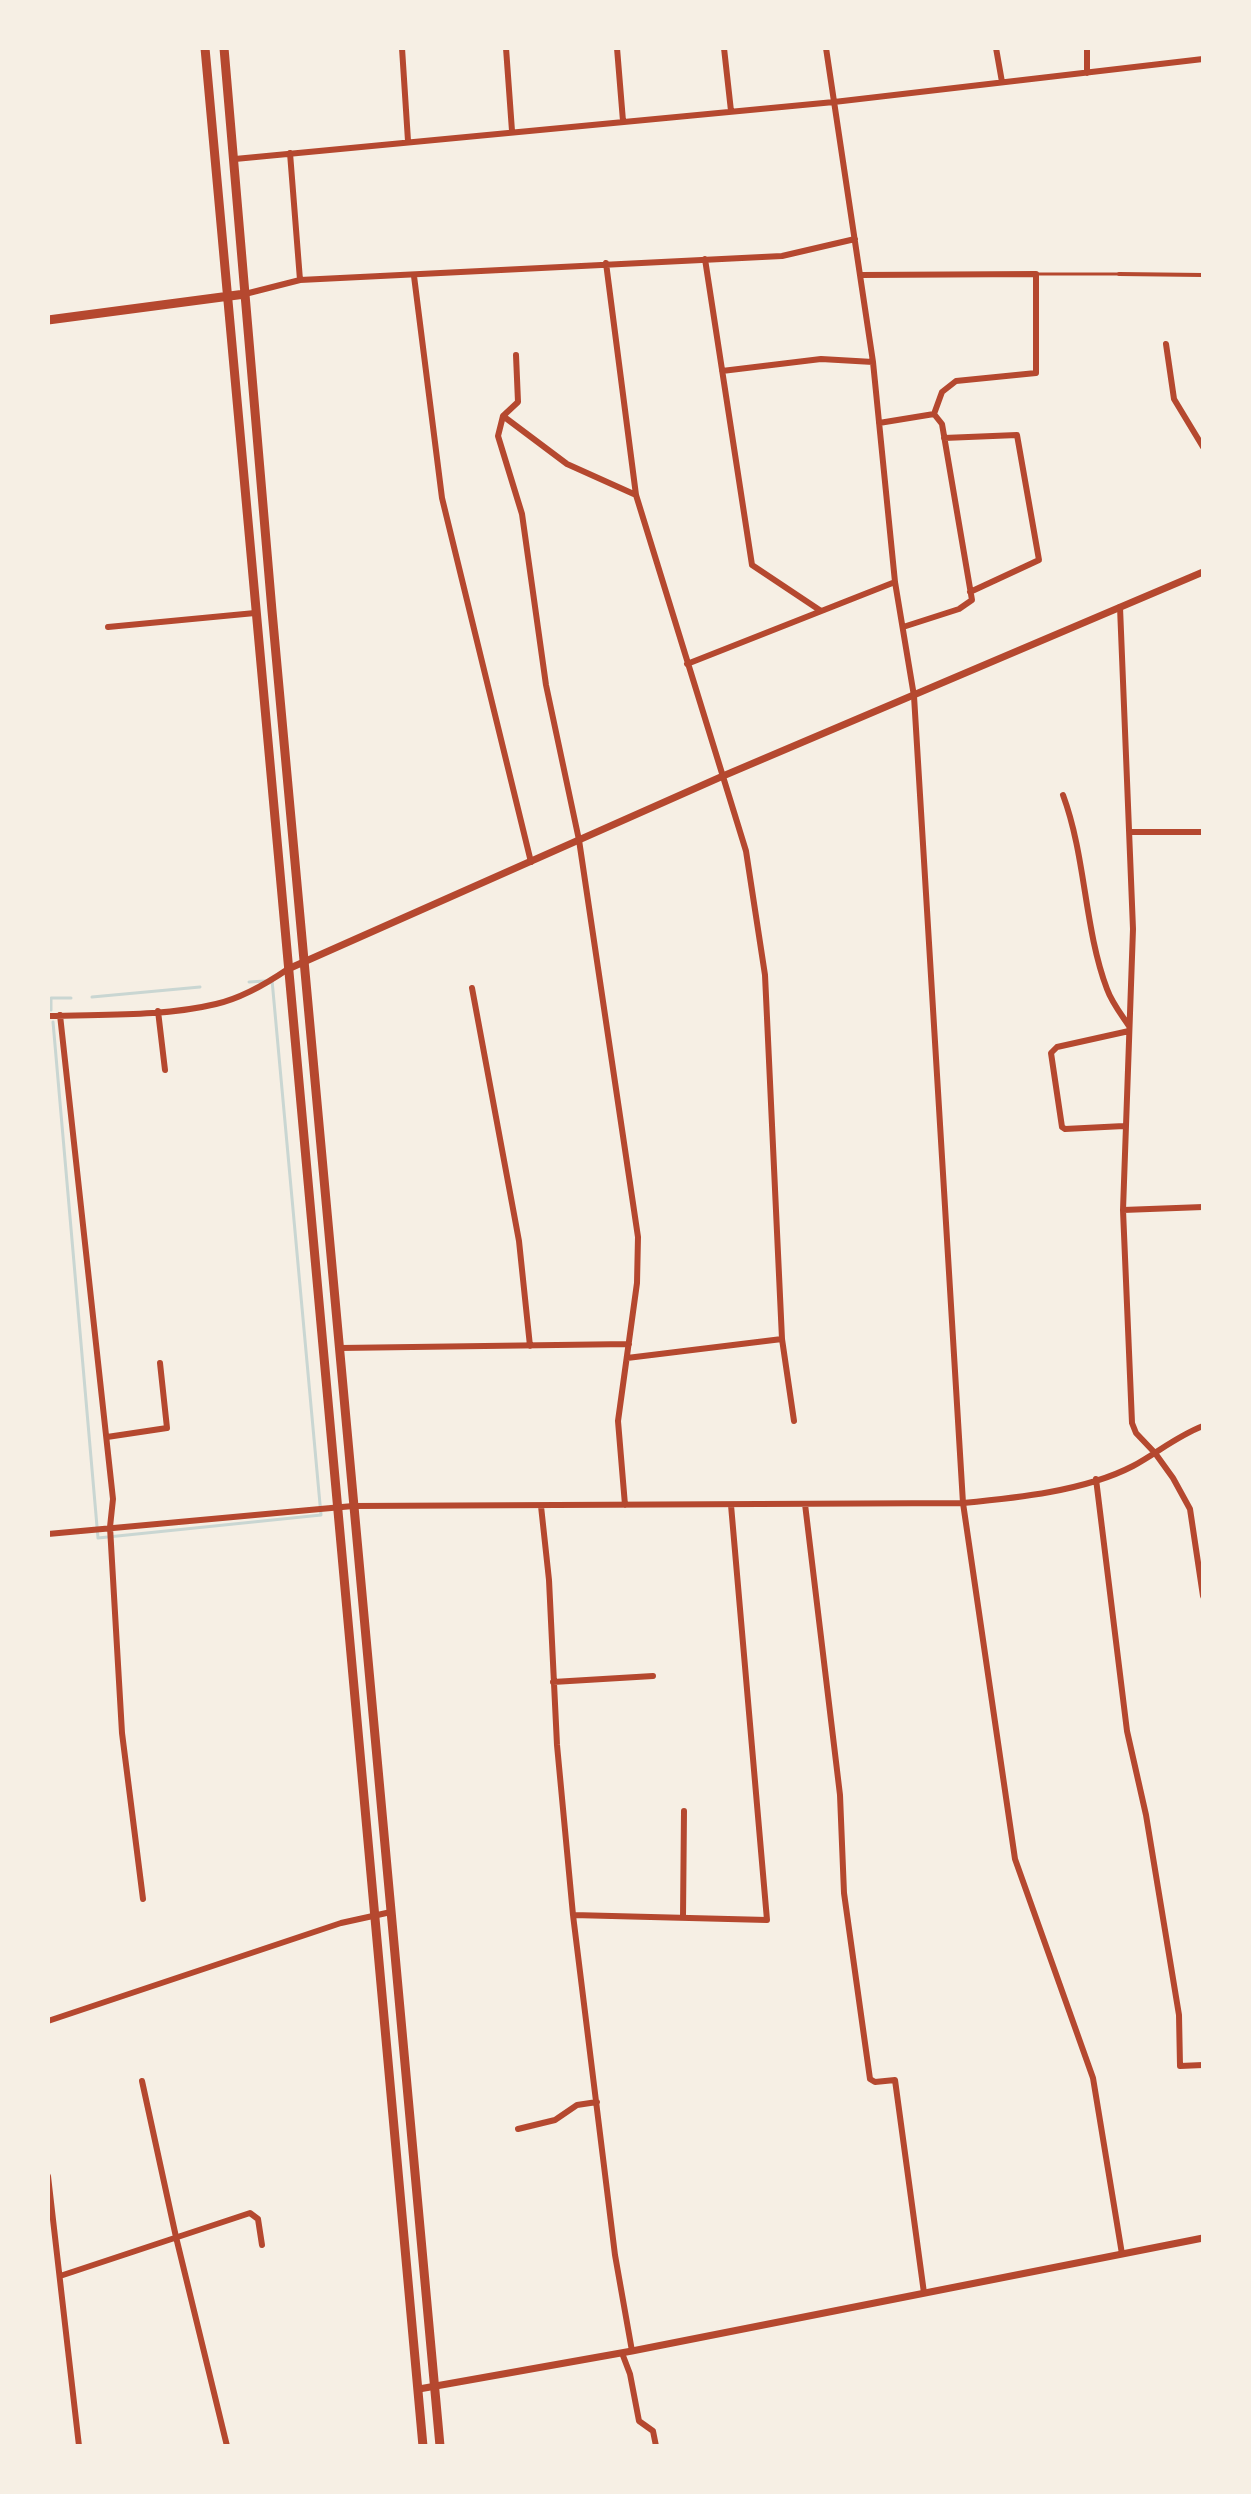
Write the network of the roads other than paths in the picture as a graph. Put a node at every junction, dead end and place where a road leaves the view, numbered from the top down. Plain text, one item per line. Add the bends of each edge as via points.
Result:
1 (205, 48) edge
2 (224, 48) edge
3 (402, 48) edge
4 (506, 48) edge
5 (617, 48) edge
6 (724, 48) edge
7 (826, 48) edge
8 (996, 48) edge
9 (1087, 48) edge
10 (1203, 59) edge
11 (1087, 73) junction
12 (1002, 82) junction
13 (834, 102) junction
14 (731, 111) junction
15 (623, 121) junction
16 (512, 131) junction
17 (408, 141) junction
18 (290, 153) junction
19 (235, 159) junction
20 (855, 239) junction
21 (705, 259) junction
22 (606, 263) junction
23 (1036, 274) junction
24 (1119, 274) joint
25 (861, 275) junction
26 (1203, 275) edge
27 (414, 276) junction
28 (300, 280) junction
29 (245, 294) junction
30 (226, 296) junction
31 (48, 320) edge
32 (1166, 344) dead end
33 (516, 355) dead end
34 (873, 362) junction
35 (722, 371) junction
36 (934, 414) junction
37 (503, 416) junction
38 (879, 423) junction
39 (944, 438) junction
40 (1203, 447) edge
41 (636, 495) junction
42 (1203, 572) edge
43 (895, 582) junction
44 (970, 592) junction
45 (1120, 607) junction
46 (821, 611) junction
47 (255, 613) junction
48 (108, 627) dead end
49 (903, 627) junction
50 (687, 664) junction
51 (914, 696) junction
52 (723, 776) junction
53 (1063, 795) dead end
54 (1130, 832) junction
55 (1203, 832) edge
56 (579, 840) junction
57 (531, 862) junction
58 (304, 962) junction
59 (288, 969) junction
60 (472, 988) dead end
61 (158, 1011) junction
62 (60, 1015) junction
63 (48, 1016) edge
64 (1129, 1028) junction
65 (165, 1070) dead end
66 (1124, 1126) junction
67 (1203, 1207) edge
68 (1123, 1210) junction
69 (329, 1223) junction
70 (312, 1224) junction
71 (782, 1339) junction
72 (629, 1344) junction
73 (530, 1346) junction
74 (340, 1348) junction
75 (627, 1358) junction
76 (160, 1363) dead end
77 (794, 1421) dead end
78 (1203, 1426) edge
79 (107, 1437) junction
80 (1155, 1453) junction
81 (1096, 1479) junction
82 (963, 1503) junction
83 (805, 1504) junction
84 (625, 1505) junction
85 (731, 1505) junction
86 (353, 1506) junction
87 (541, 1506) junction
88 (338, 1507) junction
89 (110, 1527) junction
90 (48, 1534) edge
91 (1203, 1596) edge
92 (653, 1676) dead end
93 (553, 1682) junction
94 (684, 1811) dead end
95 (143, 1899) dead end
96 (391, 1912) junction
97 (373, 1914) junction
98 (573, 1915) junction
99 (683, 1917) junction
100 (48, 2021) edge
101 (1203, 2065) edge
102 (142, 2081) dead end
103 (597, 2102) junction
104 (518, 2129) dead end
105 (48, 2176) edge
106 (176, 2237) junction
107 (1203, 2238) edge
108 (262, 2245) dead end
109 (1122, 2254) junction
110 (60, 2276) junction
111 (924, 2293) junction
112 (632, 2351) junction
113 (622, 2353) junction
114 (435, 2387) junction
115 (419, 2389) junction
116 (79, 2446) edge
117 (227, 2446) edge
118 (423, 2446) edge
119 (440, 2446) edge
120 (656, 2446) edge

1 - 30 main road
2 - 19 main road
3 - 17 street
4 - 16 street
5 - 15 street
6 - 14 street
7 - 13 street
8 - 12 street
9 - 11 street
10 - 11 street
11 - 12 street
12 - 13 street
13 - 14 street
13 - 20 street
14 - 15 street
15 - 16 street
16 - 17 street
17 - 18 street
18 - 19 street
18 - 28 street
19 - 29 main road
20 - 21 street via 782,256
20 - 25 street
21 - 22 street
21 - 35 street
22 - 27 street
22 - 41 street
23 - 24 lane
23 - 25 street
23 - 36 street via 1036,373 956,381 942,392
24 - 26 street
25 - 34 street
27 - 28 street
27 - 57 street via 442,498
28 - 29 street
29 - 30 main road
29 - 58 main road
30 - 31 main road
30 - 47 main road
32 - 40 street via 1174,399
33 - 37 street via 518,402
34 - 35 street via 821,359
34 - 38 street
35 - 46 street via 752,565
36 - 38 street
36 - 39 street
37 - 41 street via 567,464
37 - 56 street via 498,436 522,514 546,685
38 - 43 street
39 - 44 street
39 - 44 street via 1017,435 1039,560
41 - 50 street
42 - 45 street
43 - 46 street
43 - 49 street
44 - 49 street via 972,600 959,609
45 - 51 street
45 - 54 street
46 - 50 street
47 - 48 street
47 - 59 main road
49 - 51 street
50 - 52 street
51 - 52 street
51 - 82 street
52 - 56 street
52 - 71 street via 746,851 765,975
53 - 64 street via 1100,967
54 - 55 street
54 - 64 street
56 - 57 street
56 - 72 street via 638,1237
57 - 58 street
58 - 59 street
58 - 69 main road
59 - 61 street via 215,1005
59 - 70 main road
60 - 73 street via 519,1241
61 - 62 street
61 - 65 street
62 - 63 street
62 - 79 street
64 - 66 street
64 - 66 street via 1051,1053 1062,1127
66 - 68 street
67 - 68 street
68 - 80 street via 1132,1423
69 - 70 main road
69 - 74 main road
70 - 88 main road
71 - 75 street
71 - 77 street
72 - 73 street
72 - 75 street
73 - 74 street
74 - 86 main road
75 - 84 street via 618,1421
76 - 79 street via 167,1428
78 - 80 street
79 - 89 street
80 - 81 street via 1131,1468
80 - 91 street via 1190,1509
81 - 82 street via 1030,1497
81 - 101 street via 1127,1731 1179,2015 1180,2066
82 - 83 street
82 - 109 street via 1015,1859 1093,2078
83 - 85 street
83 - 111 street via 841,1810 844,1893 870,2079 895,2080
84 - 85 street
84 - 87 street
85 - 99 street via 767,1920
86 - 87 street
86 - 88 street
86 - 96 main road
87 - 93 street
88 - 89 street
88 - 97 main road
89 - 90 street
89 - 95 street via 122,1733
92 - 93 street
93 - 98 street
94 - 99 street
96 - 97 street
96 - 114 main road
97 - 100 street
97 - 115 main road
98 - 99 street
98 - 103 street
102 - 106 street
103 - 104 street
103 - 112 street
105 - 110 street
106 - 108 street via 250,2213 258,2219
106 - 110 street
106 - 117 street
107 - 109 street
109 - 111 street
110 - 116 street
111 - 112 street
112 - 113 street
113 - 114 street
113 - 120 street via 639,2421 653,2431
114 - 115 street
114 - 119 main road
115 - 118 main road

